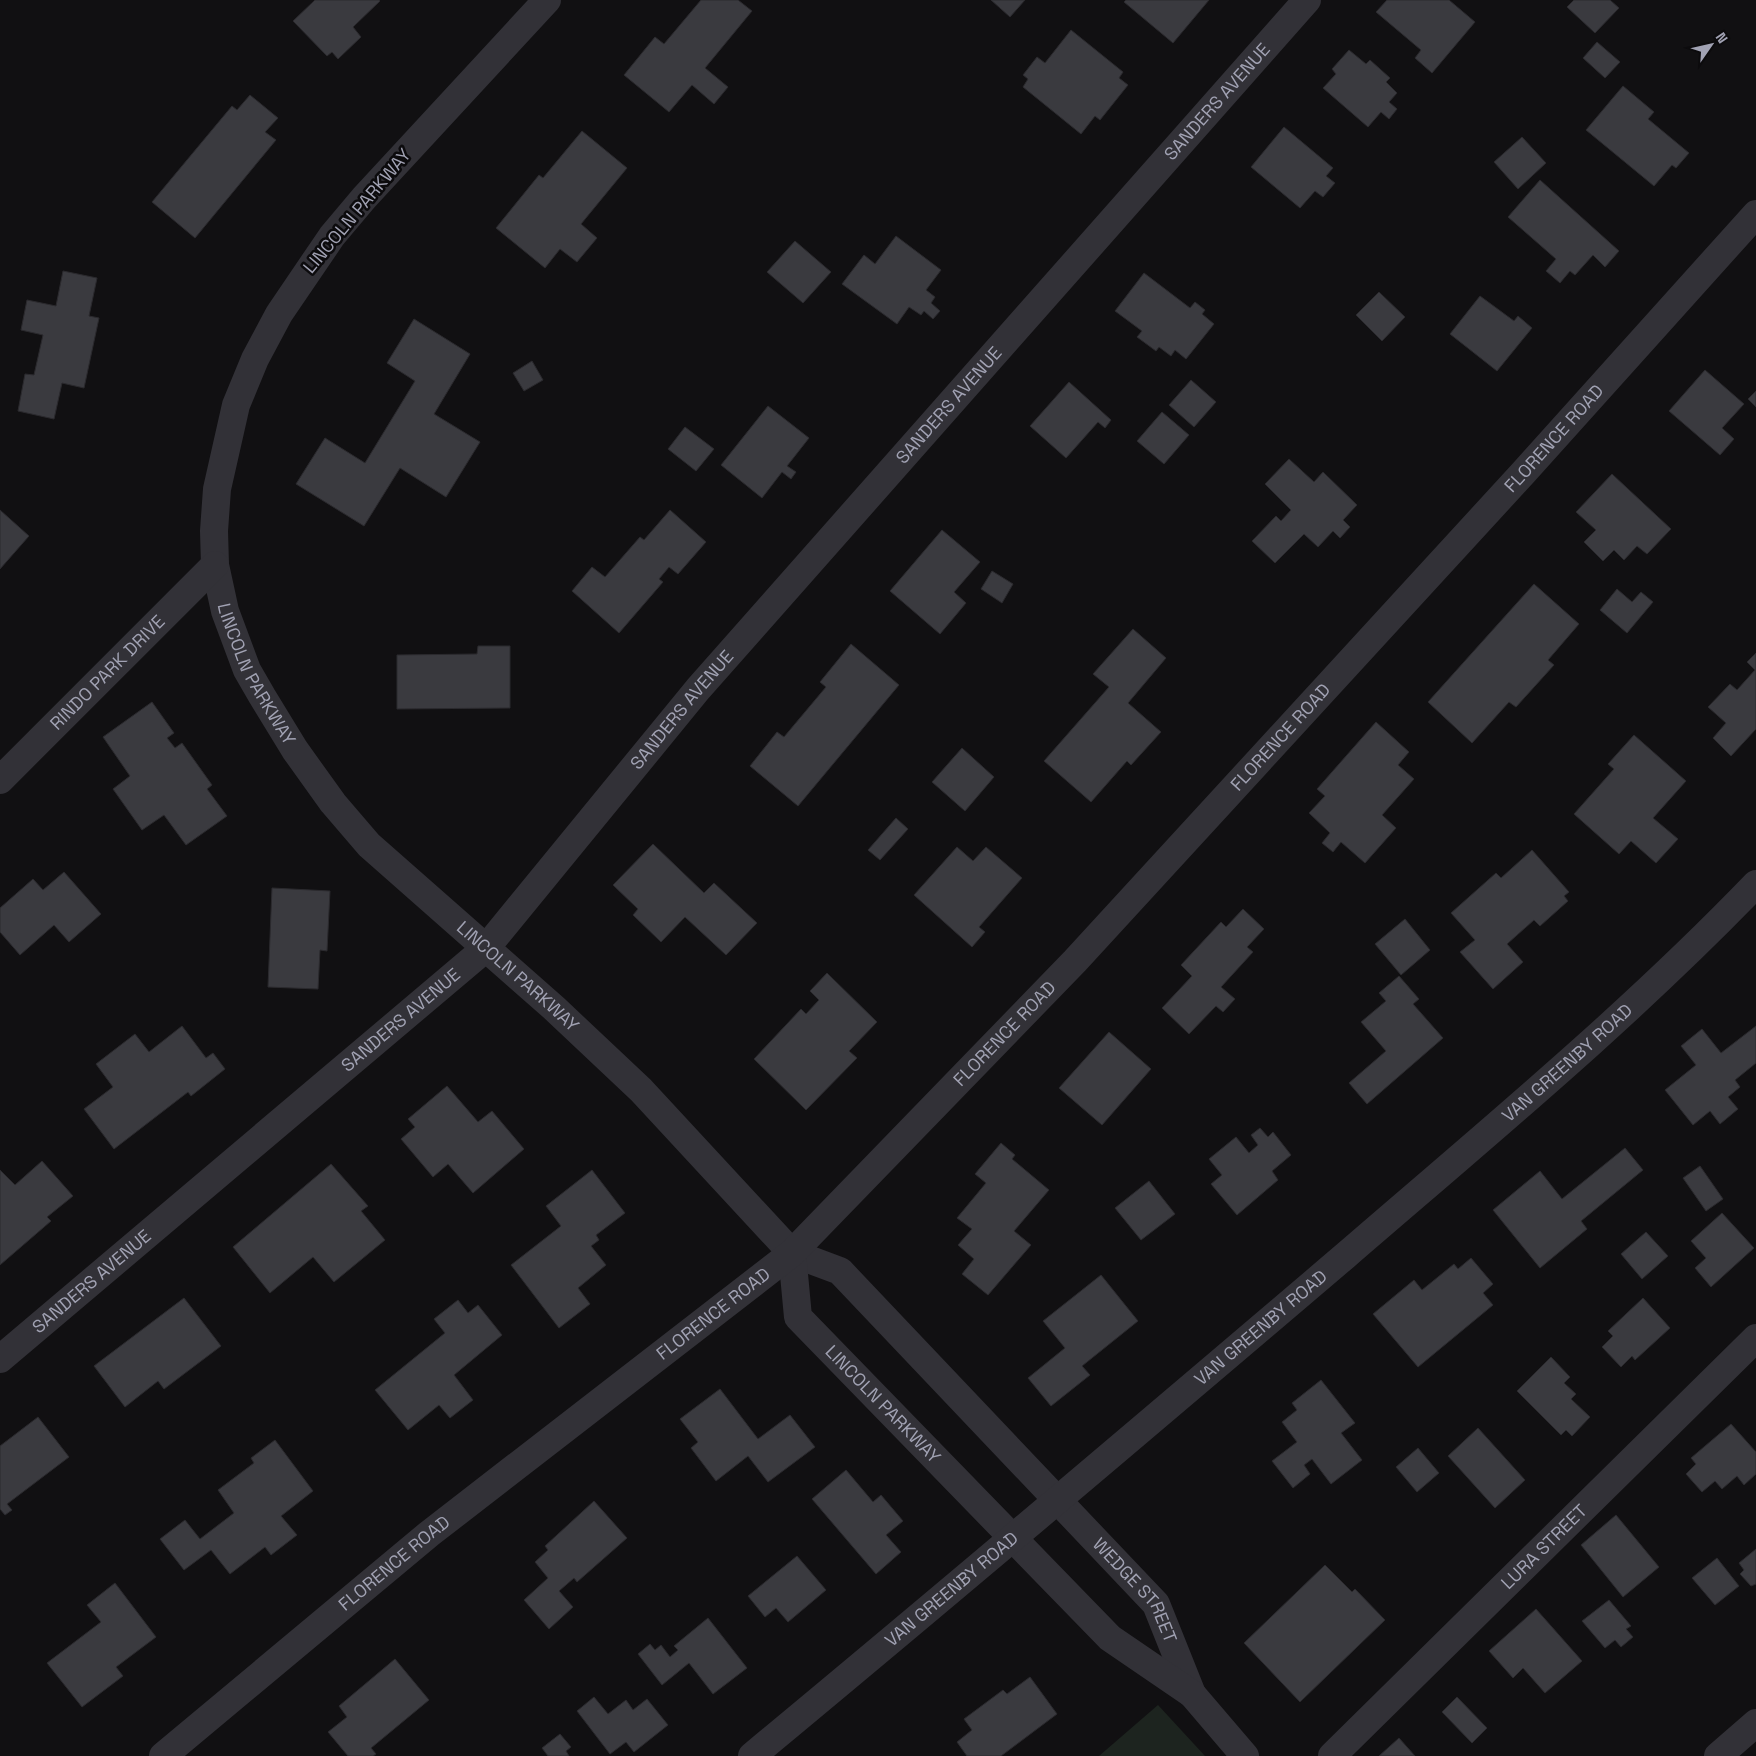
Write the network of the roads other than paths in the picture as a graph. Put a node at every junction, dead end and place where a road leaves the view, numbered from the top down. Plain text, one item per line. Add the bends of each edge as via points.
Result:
1 (547, 0) edge
2 (1307, 0) edge
3 (1756, 214) edge
4 (215, 566) junction
5 (0, 780) edge
6 (1756, 884) edge
7 (486, 948) junction
8 (792, 1253) junction
9 (1756, 1338) edge
10 (0, 1359) edge
11 (1059, 1501) junction
12 (1015, 1538) junction
13 (1192, 1694) junction
14 (1756, 1723) edge
15 (162, 1756) edge
16 (752, 1756) edge
17 (1245, 1756) edge
18 (1332, 1756) edge
19 (1718, 1756) edge

1 - 4 street, LINCOLN PARKWAY via 357,205 304,273 279,314 254,359 236,405 217,489
2 - 7 street, SANDERS AVENUE via 704,682
3 - 8 street, FLORENCE ROAD via 1524,472 1088,946
4 - 5 street, RINDO PARK DRIVE
4 - 7 street, LINCOLN PARKWAY via 225,611 247,670 295,750 333,803 369,845
6 - 11 street, VAN GREENBY ROAD via 1639,998 1542,1084
7 - 8 street, LINCOLN PARKWAY via 641,1090
7 - 10 street, SANDERS AVENUE
8 - 11 street, LINCOLN PARKWAY via 840,1271
8 - 12 street, LINCOLN PARKWAY via 798,1317
8 - 15 street, FLORENCE ROAD via 429,1534
9 - 18 street, LURA STREET
11 - 12 street, VAN GREENBY ROAD
11 - 13 street, WEDGE STREET via 1156,1604
12 - 13 street, WEDGE STREET via 1110,1638
12 - 16 street, VAN GREENBY ROAD
13 - 17 street, WEDGE STREET
14 - 19 street

